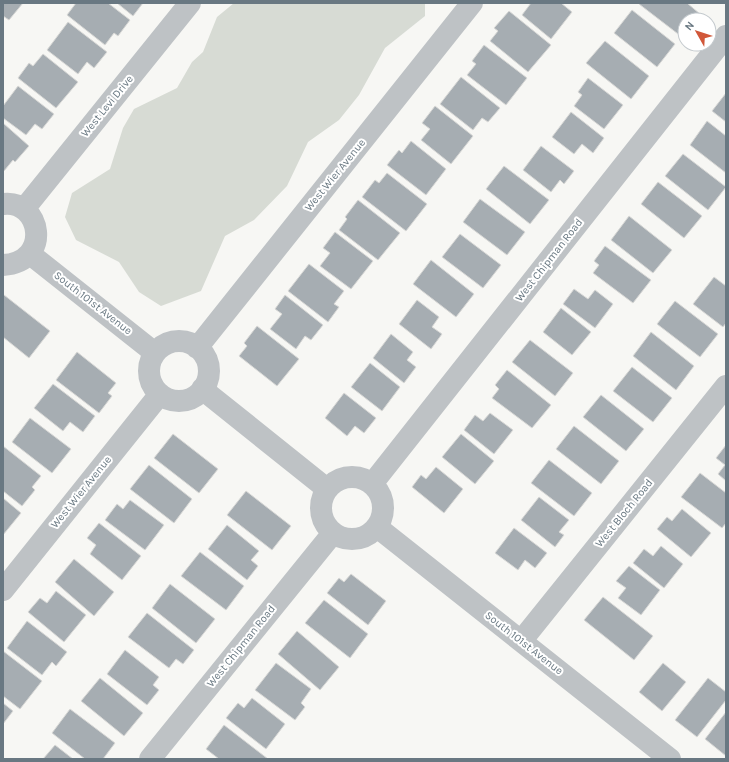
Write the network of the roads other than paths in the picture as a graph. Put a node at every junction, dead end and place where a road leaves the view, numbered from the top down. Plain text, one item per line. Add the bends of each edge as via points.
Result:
1 (190, 3) edge
2 (472, 3) edge
3 (726, 36) edge
4 (3, 204) edge
5 (24, 210) junction
6 (30, 254) junction
7 (3, 265) edge
8 (197, 348) junction
9 (155, 353) junction
10 (726, 386) edge
11 (202, 389) junction
12 (160, 394) junction
13 (372, 484) junction
14 (327, 489) junction
15 (377, 527) junction
16 (333, 533) junction
17 (3, 590) edge
18 (522, 640) junction
19 (150, 759) edge
20 (670, 759) edge

1 - 5 street, West Levi Drive
2 - 8 street, West Wier Avenue
3 - 13 street, West Chipman Road
4 - 5 street via 16,205
5 - 6 street via 31,217 37,235
6 - 7 street via 18,262
6 - 9 street, South 101st Avenue
8 - 9 street via 183,342 175,342 161,347
8 - 11 street via 208,367 206,383
9 - 12 street via 149,370 150,379
10 - 18 street, West Bloch Road
11 - 12 street via 186,400 168,399
11 - 14 street
12 - 17 street, West Wier Avenue
13 - 14 street via 359,478 345,478
13 - 15 street via 382,500 382,518
14 - 16 street via 323,496 321,512 323,520
15 - 16 street via 370,534 352,540
15 - 18 street, South 101st Avenue
16 - 19 street, West Chipman Road
18 - 20 street, South 101st Avenue

